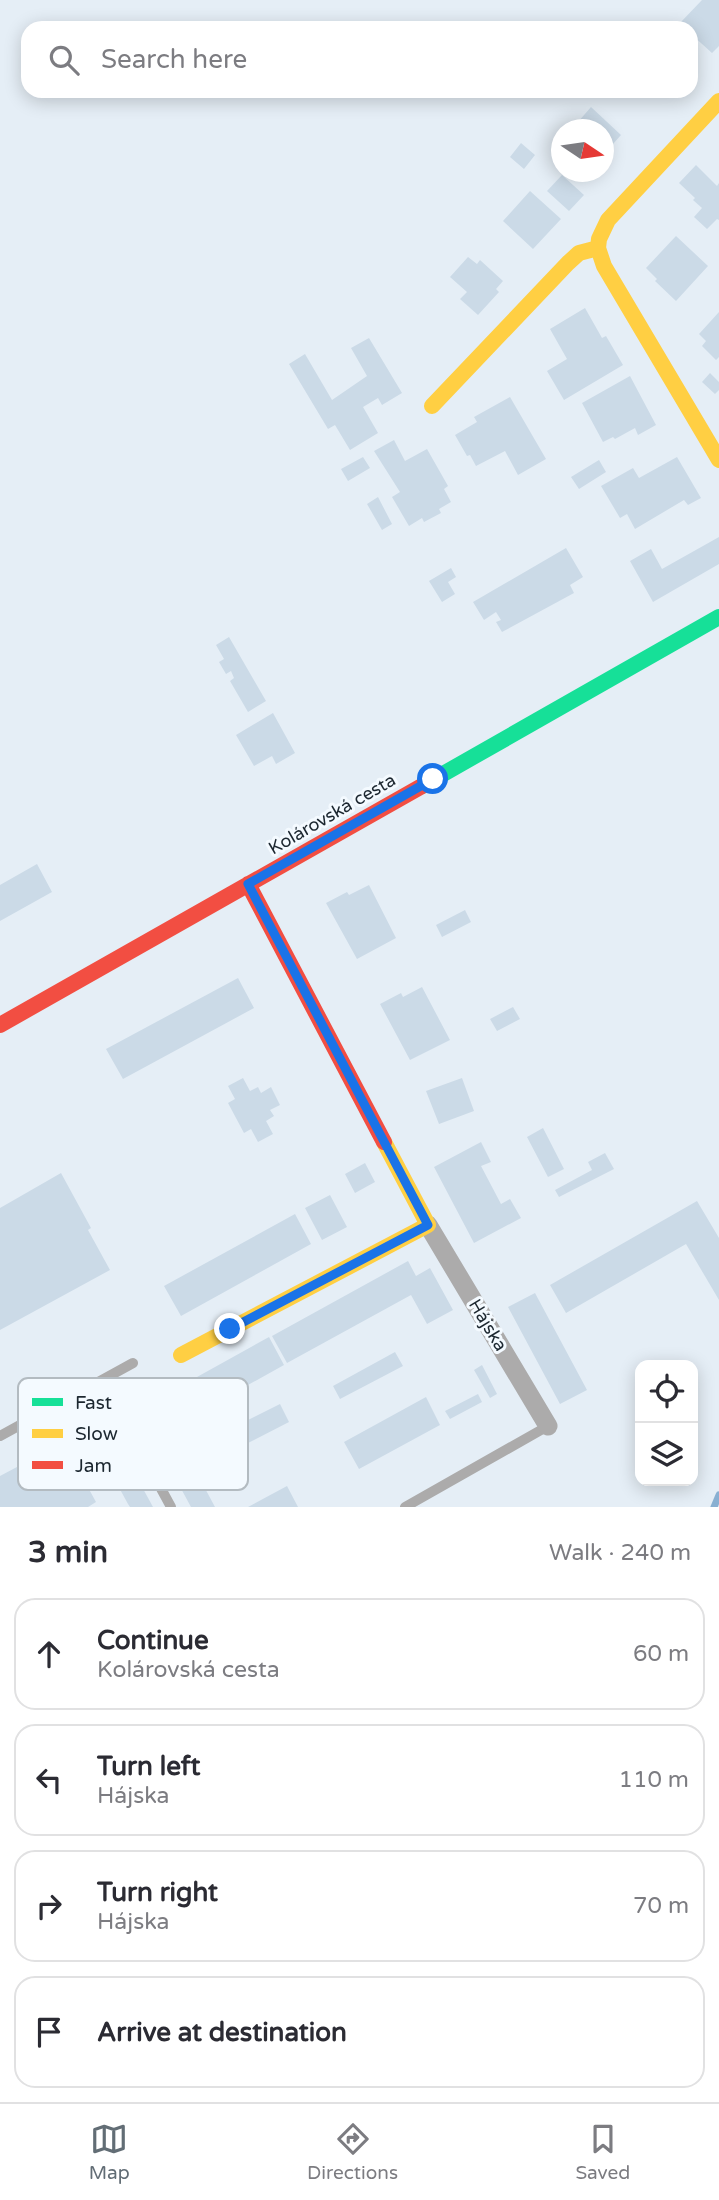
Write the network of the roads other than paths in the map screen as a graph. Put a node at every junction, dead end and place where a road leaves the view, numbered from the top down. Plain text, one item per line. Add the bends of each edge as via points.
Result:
1 (719, 101) edge
2 (598, 248) junction
3 (432, 406) dead end
4 (717, 448) edge
5 (719, 617) edge
6 (248, 884) junction
7 (0, 1025) edge
8 (428, 1225) junction
9 (181, 1354) dead end
10 (132, 1363) dead end
11 (106, 1378) edge
12 (18, 1426) edge
13 (548, 1426) joint
14 (0, 1436) edge
15 (162, 1490) edge
16 (171, 1507) edge
17 (405, 1507) edge

1 - 2 street via 608,220
2 - 3 street via 579,253 568,263
2 - 4 street via 604,266
5 - 6 street, Kolárovská cesta
6 - 7 street, Kolárovská cesta
6 - 8 street, Hájska
8 - 9 street
8 - 13 street, Hájska
10 - 11 lane
12 - 14 lane
13 - 17 lane
15 - 16 lane

